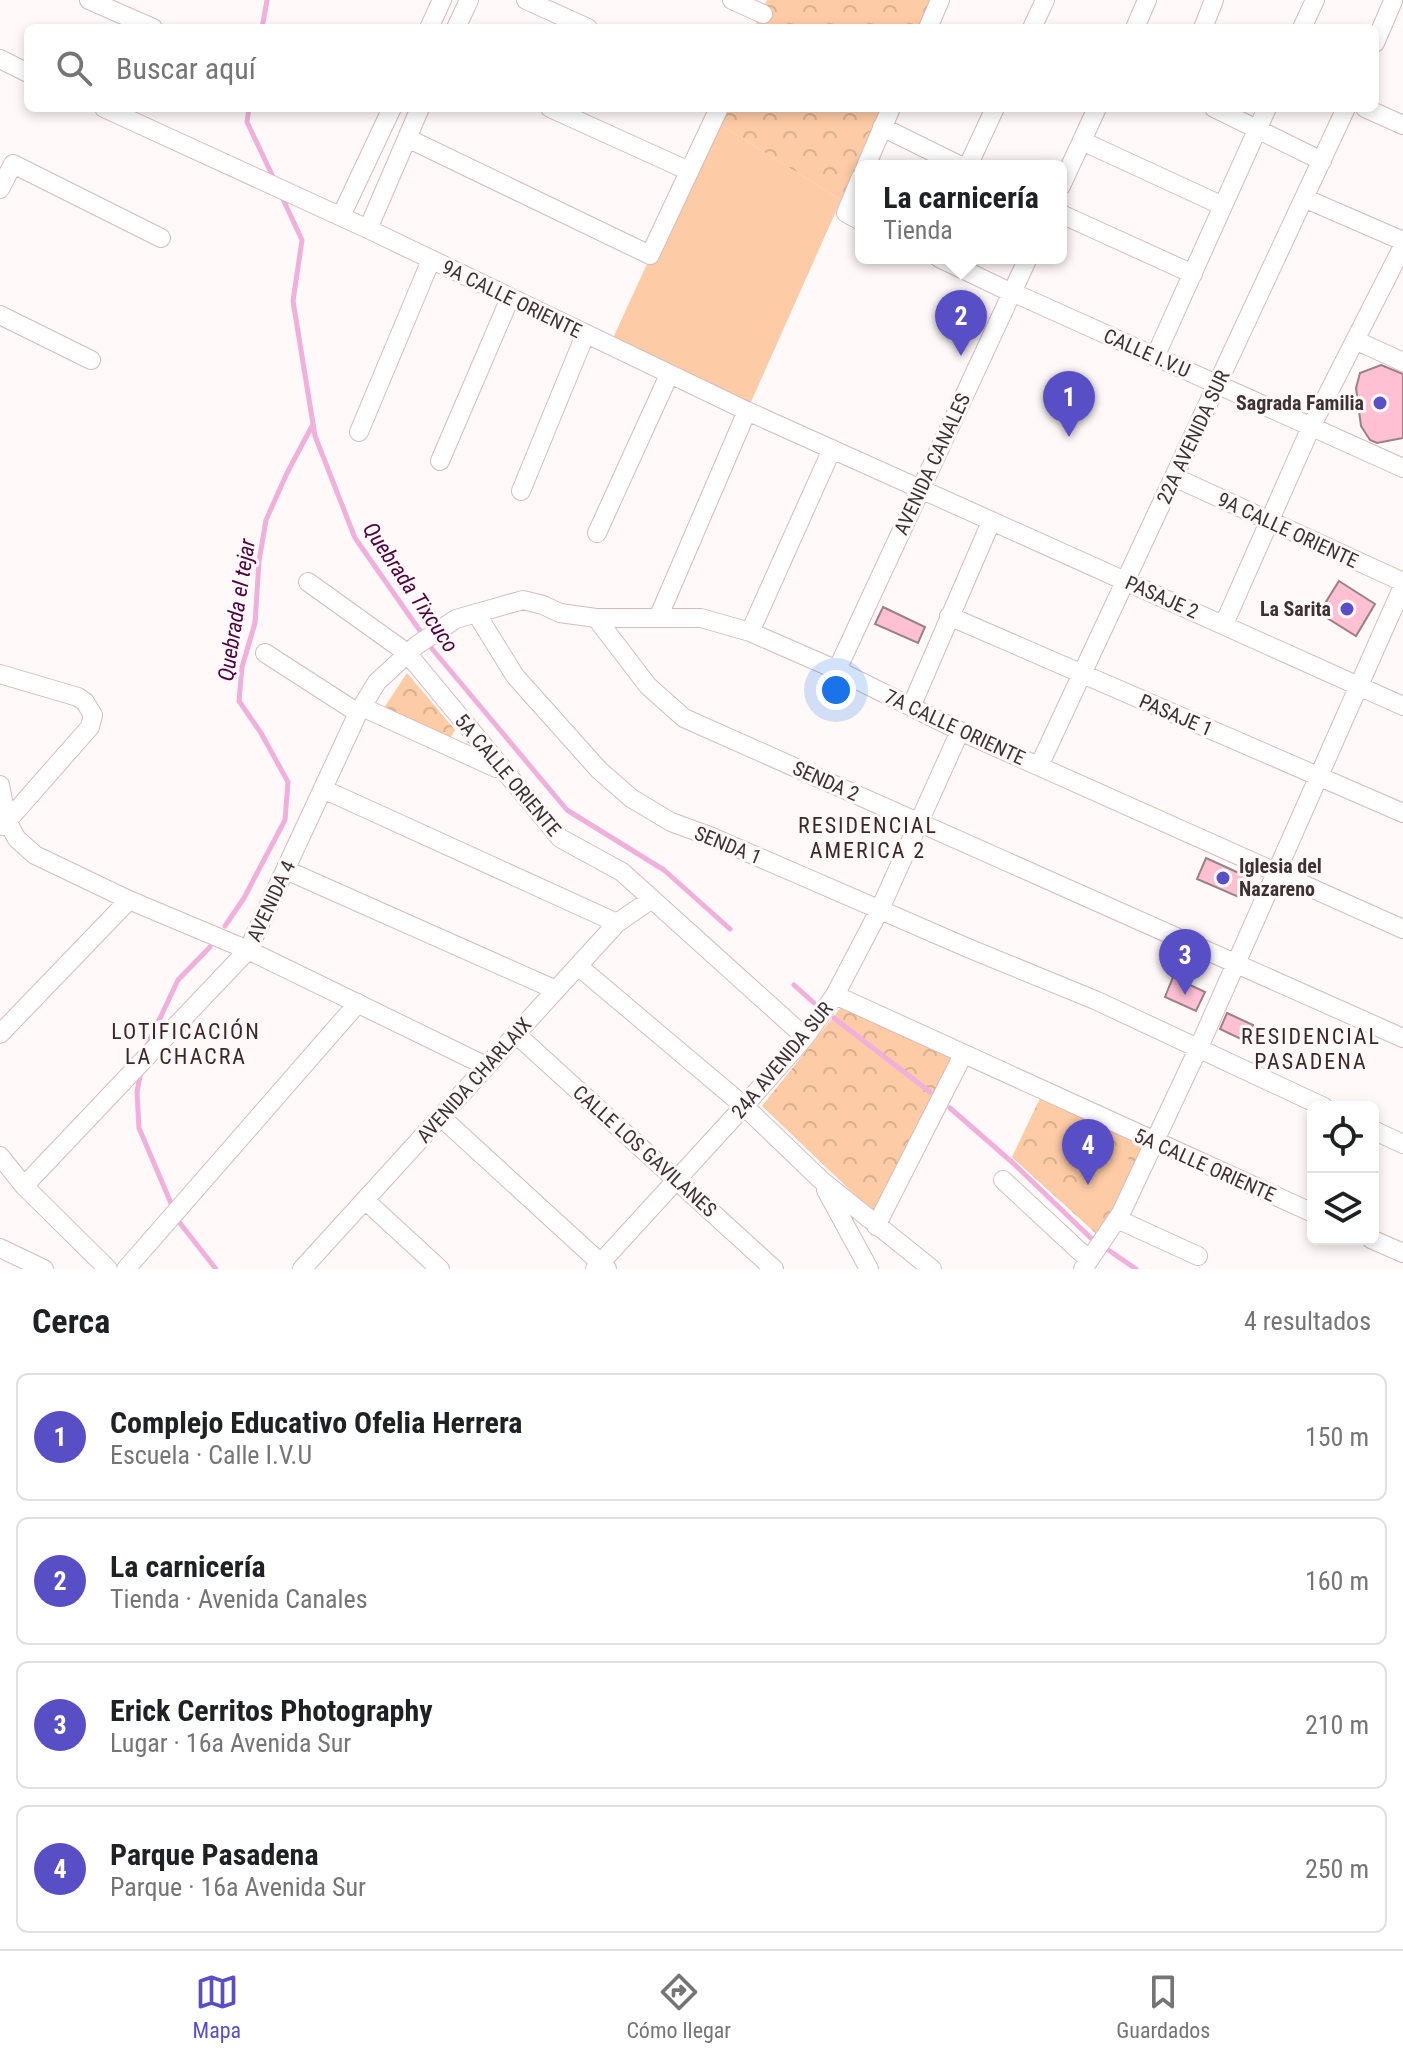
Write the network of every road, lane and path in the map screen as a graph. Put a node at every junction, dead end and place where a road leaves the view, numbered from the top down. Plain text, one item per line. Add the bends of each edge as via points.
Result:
1 (89, 0) edge
2 (442, 0) edge
3 (469, 0) edge
4 (526, 0) edge
5 (732, 0) edge
6 (940, 0) edge
7 (1045, 0) edge
8 (1214, 0) edge
9 (1315, 0) edge
10 (1393, 0) edge
11 (1141, 2) edge
12 (1403, 5) edge
13 (763, 14) edge
14 (144, 24) edge
15 (434, 24) edge
16 (458, 24) edge
17 (579, 24) edge
18 (930, 24) edge
19 (1034, 24) edge
20 (1136, 24) edge
21 (1205, 24) edge
22 (1304, 24) edge
23 (1379, 33) edge
24 (0, 59) edge
25 (24, 71) edge
26 (113, 112) edge
27 (390, 112) edge
28 (418, 112) edge
29 (559, 112) edge
30 (717, 112) edge
31 (889, 112) edge
32 (993, 112) edge
33 (1095, 112) edge
34 (1213, 112) edge
35 (1221, 112) edge
36 (1265, 112) edge
37 (1344, 112) edge
38 (1374, 112) edge
39 (1403, 125) edge
40 (882, 127) junction
41 (1257, 131) junction
42 (407, 138) junction
43 (1082, 141) junction
44 (868, 160) edge
45 (949, 160) edge
46 (971, 160) edge
47 (1322, 161) junction
48 (689, 171) junction
49 (1067, 173) edge
50 (0, 189) edge
51 (1304, 198) junction
52 (1223, 206) junction
53 (341, 216) junction
54 (1067, 217) edge
55 (368, 229) junction
56 (161, 238) dead end
57 (1403, 244) edge
58 (431, 260) junction
59 (952, 264) edge
60 (1026, 264) edge
61 (1193, 274) junction
62 (1017, 295) junction
63 (510, 298) junction
64 (0, 315) edge
65 (585, 335) junction
66 (1355, 340) junction
67 (1155, 357) junction
68 (91, 360) dead end
69 (1403, 362) edge
70 (669, 375) junction
71 (1217, 385) junction
72 (747, 411) junction
73 (1311, 427) junction
74 (359, 432) dead end
75 (832, 449) junction
76 (440, 461) dead end
77 (1403, 468) edge
78 (1174, 477) junction
79 (921, 489) junction
80 (521, 491) dead end
81 (1269, 521) junction
82 (991, 522) junction
83 (597, 533) dead end
84 (1126, 581) junction
85 (308, 582) dead end
86 (1403, 584) edge
87 (476, 613) junction
88 (949, 616) junction
89 (596, 618) junction
90 (658, 618) junction
91 (1224, 624) junction
92 (750, 632) junction
93 (419, 644) junction
94 (265, 653) dead end
95 (837, 670) junction
96 (0, 674) edge
97 (1082, 674) junction
98 (1358, 685) junction
99 (1403, 706) edge
100 (911, 707) junction
101 (360, 710) junction
102 (960, 731) junction
103 (1039, 766) junction
104 (502, 771) junction
105 (1317, 775) junction
106 (0, 785) edge
107 (323, 789) junction
108 (1403, 813) edge
109 (919, 822) junction
110 (4, 825) edge
111 (288, 864) junction
112 (1275, 871) junction
113 (652, 899) junction
114 (129, 900) junction
115 (880, 909) junction
116 (617, 923) junction
117 (1403, 929) edge
118 (248, 950) junction
119 (1236, 962) junction
120 (578, 966) junction
121 (556, 990) junction
122 (835, 995) junction
123 (358, 1003) junction
124 (0, 1034) edge
125 (516, 1034) junction
126 (1396, 1034) edge
127 (805, 1037) junction
128 (1199, 1047) junction
129 (963, 1055) junction
130 (486, 1066) junction
131 (1312, 1101) edge
132 (744, 1106) junction
133 (441, 1117) junction
134 (1379, 1133) edge
135 (1154, 1142) junction
136 (1403, 1144) edge
137 (0, 1156) edge
138 (677, 1179) junction
139 (821, 1180) junction
140 (1003, 1180) dead end
141 (24, 1186) junction
142 (365, 1200) junction
143 (1307, 1210) edge
144 (1117, 1219) junction
145 (876, 1226) junction
146 (1379, 1242) edge
147 (0, 1248) edge
148 (1403, 1253) edge
149 (1198, 1256) dead end
150 (1090, 1260) edge
151 (601, 1267) edge
152 (44, 1269) edge
153 (108, 1269) edge
154 (126, 1269) edge
155 (302, 1269) edge
156 (440, 1269) edge
157 (774, 1269) edge
158 (869, 1269) edge
159 (932, 1269) edge

1 - 14 street
2 - 15 street
3 - 16 street
4 - 17 street
5 - 13 street
6 - 18 street
7 - 19 street
8 - 21 street
9 - 22 street
10 - 12 street
10 - 23 street
11 - 20 street
24 - 25 street
26 - 53 street, 9A CALLE ORIENTE
27 - 53 street
28 - 42 street
29 - 48 street
30 - 48 street
31 - 40 street
32 - 46 street
33 - 43 street
34 - 41 street
35 - 41 street
36 - 41 street
37 - 47 street, 22A AVENIDA SUR
38 - 39 street
40 - 44 street
40 - 45 street
41 - 47 street
41 - 52 street
42 - 48 street via 650,255
42 - 55 street
43 - 49 street
43 - 52 street
47 - 51 street, 22A AVENIDA SUR
50 - 56 street via 13,164
51 - 57 street
51 - 71 street, 22A AVENIDA SUR
52 - 61 street
53 - 55 street, 9A CALLE ORIENTE
54 - 61 street
55 - 58 street, 9A CALLE ORIENTE
57 - 66 street
58 - 63 street, 9A CALLE ORIENTE
58 - 74 street
59 - 62 street, CALLE I.V.U
60 - 62 street, AVENIDA CANALES
61 - 67 street
62 - 67 street, CALLE I.V.U
62 - 79 street, AVENIDA CANALES
63 - 65 street, 9A CALLE ORIENTE
63 - 76 street
64 - 68 street
65 - 70 street, 9A CALLE ORIENTE
65 - 80 street
66 - 69 street
66 - 73 street
67 - 71 street, CALLE I.V.U
70 - 72 street, 9A CALLE ORIENTE
70 - 83 street
71 - 73 street, CALLE I.V.U
71 - 78 street, 22A AVENIDA SUR
72 - 75 street, 9A CALLE ORIENTE
72 - 90 street
73 - 77 street, CALLE I.V.U
73 - 81 street
75 - 79 street, 9A CALLE ORIENTE
75 - 92 street
78 - 81 street, 9A CALLE ORIENTE
78 - 84 street, 22A AVENIDA SUR
79 - 82 street, PASAJE 2
79 - 95 street, AVENIDA CANALES
81 - 86 street, 9A CALLE ORIENTE
81 - 91 street
82 - 84 street, PASAJE 2
82 - 88 street
84 - 91 street, PASAJE 2
84 - 97 street, 22A AVENIDA SUR
85 - 93 street, 5A CALLE ORIENTE
86 - 98 street
87 - 89 street, 7A CALLE ORIENTE via 523,600
87 - 93 street, 7A CALLE ORIENTE via 456,619
87 - 115 street, SENDA 1 via 515,676 631,798 671,822
88 - 97 street, PASAJE 1
88 - 100 street
89 - 90 street, 7A CALLE ORIENTE
89 - 109 street, SENDA 2 via 648,686 684,718
90 - 92 street, 7A CALLE ORIENTE via 701,618
91 - 98 street, PASAJE 2
92 - 95 street, 7A CALLE ORIENTE
93 - 101 street, AVENIDA 4 via 377,682
93 - 104 street, 5A CALLE ORIENTE
94 - 101 street
95 - 100 street, 7A CALLE ORIENTE
96 - 110 street via 78,697 93,715 90,727
97 - 103 street, 22A AVENIDA SUR
97 - 105 street, PASAJE 1
98 - 99 street, PASAJE 2
98 - 105 street
100 - 102 street, 7A CALLE ORIENTE
101 - 104 street
101 - 107 street, AVENIDA 4
102 - 103 street, 7A CALLE ORIENTE
102 - 109 street, 24A AVENIDA SUR
103 - 112 street, 7A CALLE ORIENTE
104 - 113 street, 5A CALLE ORIENTE via 560,838 622,872
105 - 108 street, PASAJE 1
105 - 112 street
106 - 110 street
107 - 111 street, AVENIDA 4
107 - 116 street
109 - 115 street, 24A AVENIDA SUR
109 - 119 street, SENDA 2
110 - 114 street via 35,855
111 - 118 street, AVENIDA 4
111 - 121 street
112 - 117 street, 7A CALLE ORIENTE
112 - 119 street
113 - 116 street, AVENIDA CHARLAIX
113 - 127 street, 5A CALLE ORIENTE
114 - 118 street
114 - 124 street
115 - 122 street, 24A AVENIDA SUR
115 - 128 street, SENDA 1
116 - 120 street, AVENIDA CHARLAIX
118 - 123 street
118 - 141 street, AVENIDA 4
119 - 126 street, SENDA 2
119 - 128 street
120 - 121 street, AVENIDA CHARLAIX
120 - 132 street
121 - 125 street, AVENIDA CHARLAIX
122 - 127 street, 24A AVENIDA SUR
122 - 129 street, 5A CALLE ORIENTE
123 - 130 street
123 - 154 street
125 - 130 street, AVENIDA CHARLAIX
125 - 138 street, CALLE LOS GAVILANES
127 - 132 street, 24A AVENIDA SUR
128 - 131 street, SENDA 1
128 - 135 street
129 - 135 street, 5A CALLE ORIENTE
129 - 145 street
130 - 133 street, AVENIDA CHARLAIX
132 - 138 street, 24A AVENIDA SUR
132 - 139 street
133 - 142 street, AVENIDA CHARLAIX
133 - 151 street
134 - 136 street
135 - 143 street, 5A CALLE ORIENTE
135 - 144 street
137 - 141 street
138 - 151 street, 24A AVENIDA SUR
138 - 157 street, CALLE LOS GAVILANES
139 - 145 street
139 - 158 street
140 - 150 street
141 - 153 street
142 - 155 street, AVENIDA CHARLAIX
142 - 156 street
144 - 149 street
144 - 150 street
145 - 159 street
146 - 148 street
147 - 152 street

